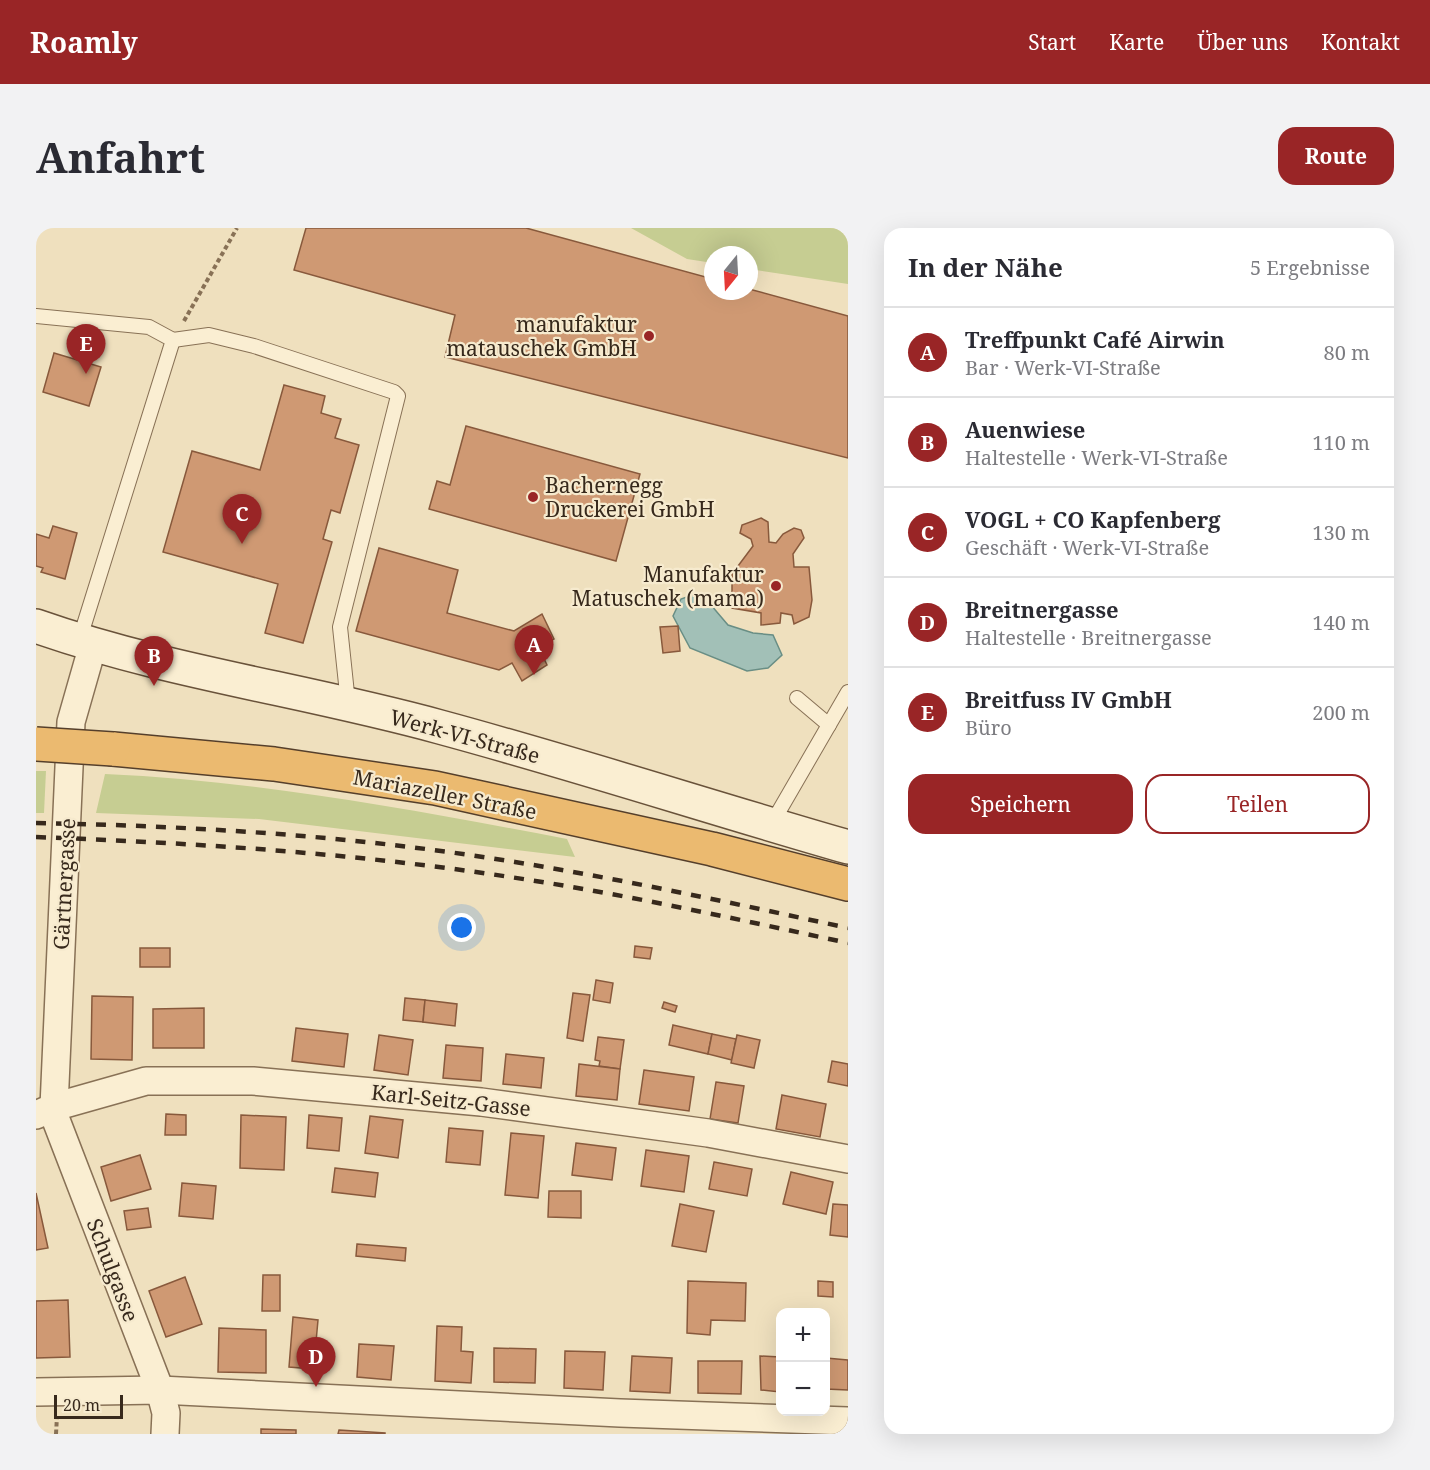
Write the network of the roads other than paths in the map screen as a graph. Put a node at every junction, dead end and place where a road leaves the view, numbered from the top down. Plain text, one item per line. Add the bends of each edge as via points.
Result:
1 (36, 316) edge
2 (173, 340) junction
3 (36, 626) edge
4 (86, 643) junction
5 (848, 692) edge
6 (797, 698) dead end
7 (348, 705) junction
8 (829, 725) junction
9 (36, 744) edge
10 (771, 825) junction
11 (848, 847) edge
12 (848, 884) edge
13 (45, 1111) edge
14 (848, 1159) edge
15 (160, 1390) junction
16 (36, 1392) edge
17 (848, 1421) edge
18 (165, 1434) edge

1 - 2 lane via 149,327
2 - 4 lane
2 - 7 lane via 209,335 254,346 398,396 340,627
3 - 4 main road, Werk-VI-Straße
4 - 7 main road, Werk-VI-Straße
4 - 13 street, Gärtnergasse via 71,722
5 - 8 lane
6 - 8 lane
7 - 10 main road, Werk-VI-Straße via 439,726
8 - 10 lane
9 - 12 highway, Mariazeller Straße, bridge via 274,764 435,788 712,849
10 - 11 main road, Werk-VI-Straße
13 - 14 street, Karl-Seitz-Gasse via 146,1082 253,1081 481,1102 708,1133
13 - 15 street, Schulgasse via 56,1120
15 - 16 street
15 - 17 street
15 - 18 street, Schulgasse via 166,1413

